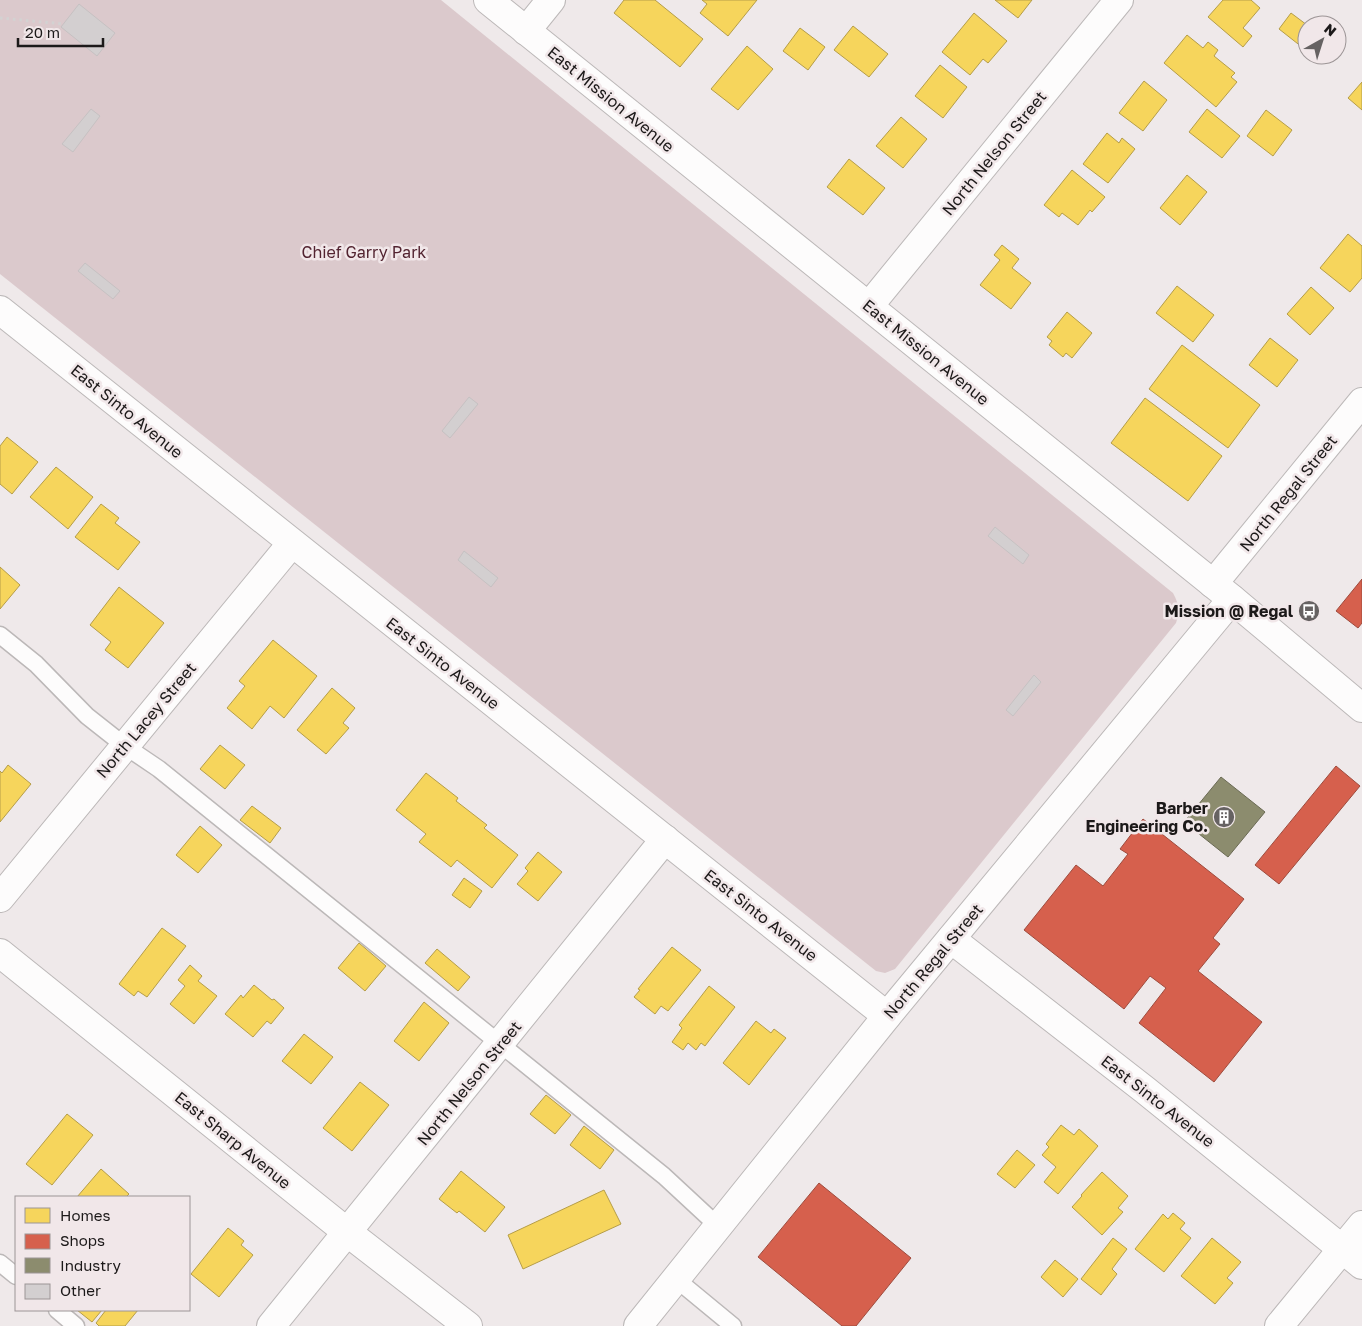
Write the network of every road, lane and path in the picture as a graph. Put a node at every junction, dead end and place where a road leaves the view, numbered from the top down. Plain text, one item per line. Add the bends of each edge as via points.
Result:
1 (488, 0) edge
2 (551, 0) edge
3 (1119, 0) edge
4 (0, 18) edge
5 (64, 24) dead end
6 (526, 31) junction
7 (869, 306) junction
8 (0, 310) edge
9 (1362, 402) edge
10 (292, 543) junction
11 (1223, 592) junction
12 (0, 635) edge
13 (1362, 708) edge
14 (124, 746) junction
15 (666, 840) junction
16 (0, 898) edge
17 (951, 940) junction
18 (0, 953) edge
19 (887, 1016) junction
20 (501, 1044) junction
21 (1362, 1225) edge
22 (718, 1226) junction
23 (347, 1232) junction
24 (1352, 1257) edge
25 (0, 1263) edge
26 (15, 1275) edge
27 (676, 1279) junction
28 (58, 1311) edge
29 (76, 1326) edge
30 (271, 1326) edge
31 (468, 1326) edge
32 (638, 1326) edge
33 (733, 1326) edge
34 (1279, 1326) edge

1 - 6 street, East Mission Avenue
2 - 6 street
3 - 7 street, North Nelson Street
4 - 5 path
6 - 7 street, East Mission Avenue
7 - 11 street, East Mission Avenue
8 - 10 street, East Sinto Avenue
9 - 11 street, North Regal Street
10 - 14 street, North Lacey Street
10 - 15 street, East Sinto Avenue
11 - 13 street, East Mission Avenue
11 - 17 street, North Regal Street
12 - 14 lane
14 - 16 street, North Lacey Street
14 - 20 lane via 160,769
15 - 19 street, East Sinto Avenue
15 - 20 street, North Nelson Street
17 - 19 street, North Regal Street
17 - 24 street, East Sinto Avenue via 1146,1090
18 - 23 street, East Sharp Avenue
19 - 22 street, North Regal Street
20 - 22 lane via 664,1176
20 - 23 street, North Nelson Street
21 - 24 street
22 - 27 street, North Regal Street
23 - 30 street, North Nelson Street
23 - 31 street, East Sharp Avenue
24 - 34 street
25 - 26 lane
27 - 32 street, North Regal Street
27 - 33 lane
28 - 29 lane

